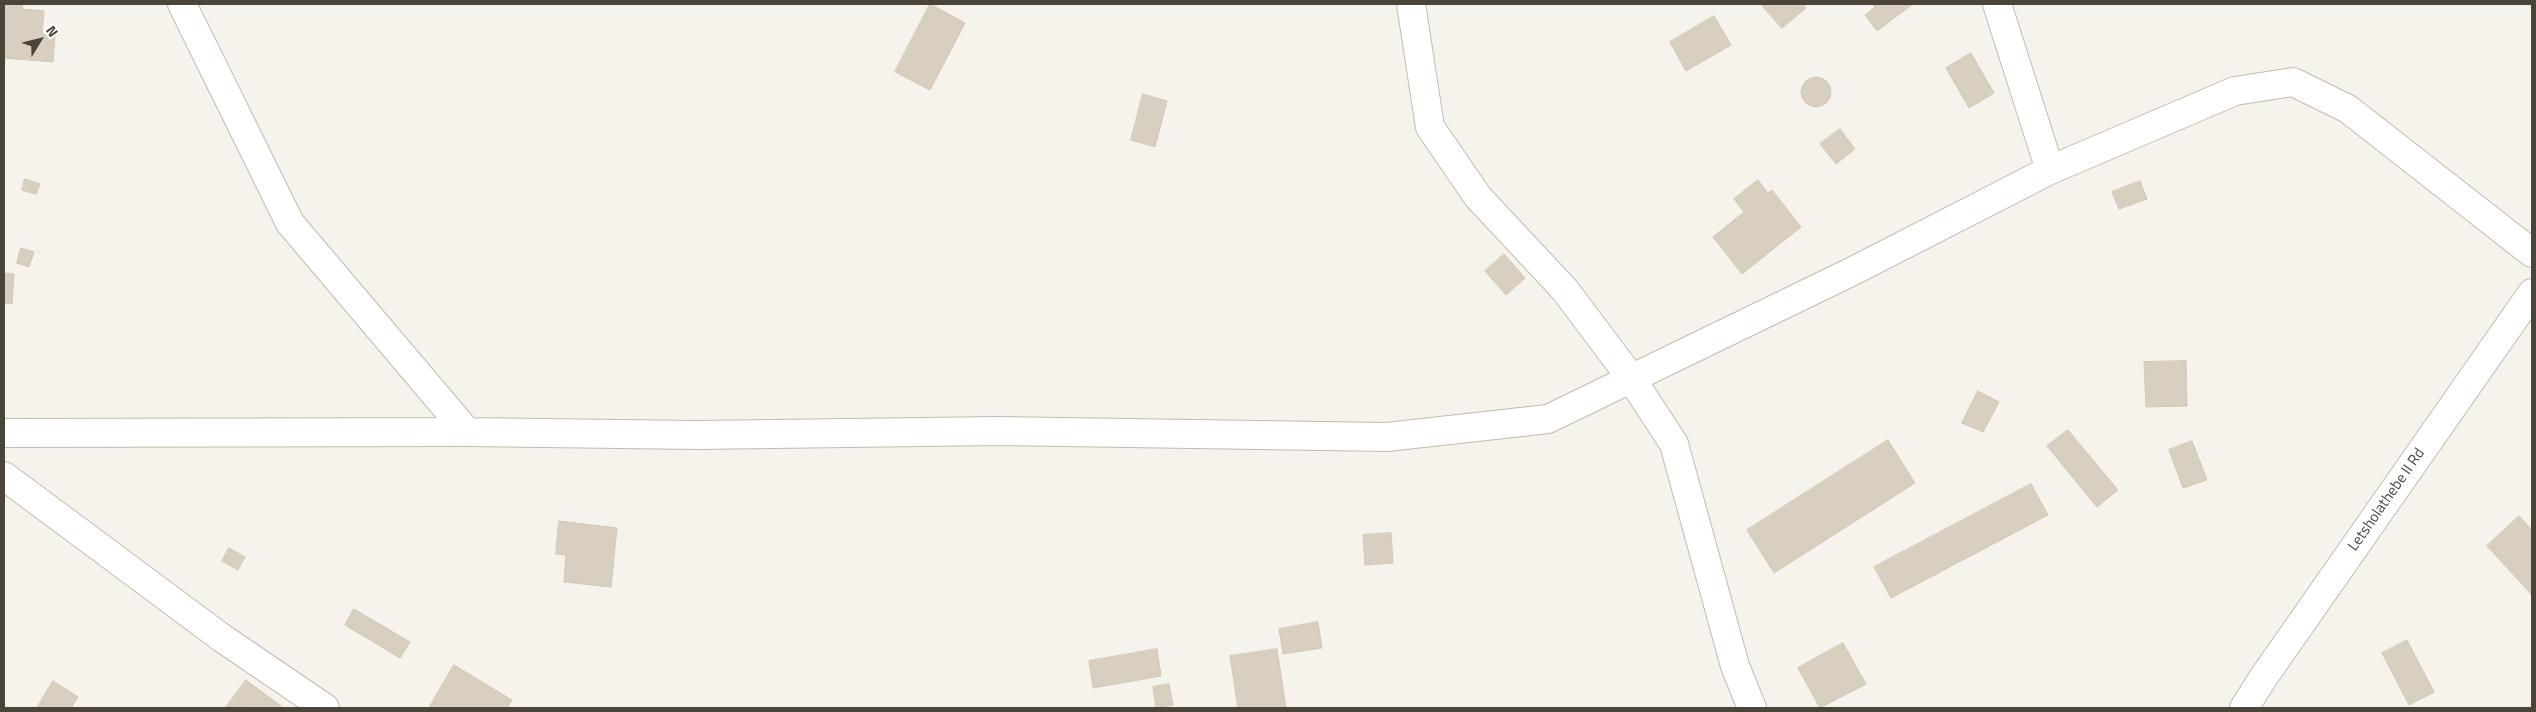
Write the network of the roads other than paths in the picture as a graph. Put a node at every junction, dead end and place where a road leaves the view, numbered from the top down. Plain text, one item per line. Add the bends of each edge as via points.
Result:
1 (182, 4) edge
2 (1411, 4) edge
3 (1997, 4) edge
4 (2050, 170) junction
5 (2532, 253) edge
6 (2532, 293) edge
7 (1631, 378) junction
8 (467, 432) junction
9 (4, 433) edge
10 (4, 476) edge
11 (325, 708) edge
12 (1752, 708) edge
13 (2244, 708) edge

1 - 8 street via 290,223
2 - 7 street via 1430,127 1478,197 1565,290
3 - 4 street
4 - 5 street via 2235,91 2293,82 2348,109
4 - 7 street via 1853,271
6 - 13 street, Letsholathebe II Rd
7 - 8 street via 1548,419 1388,437 998,431 697,435
7 - 12 street via 1674,444 1735,666
8 - 9 street
10 - 11 street via 222,638

